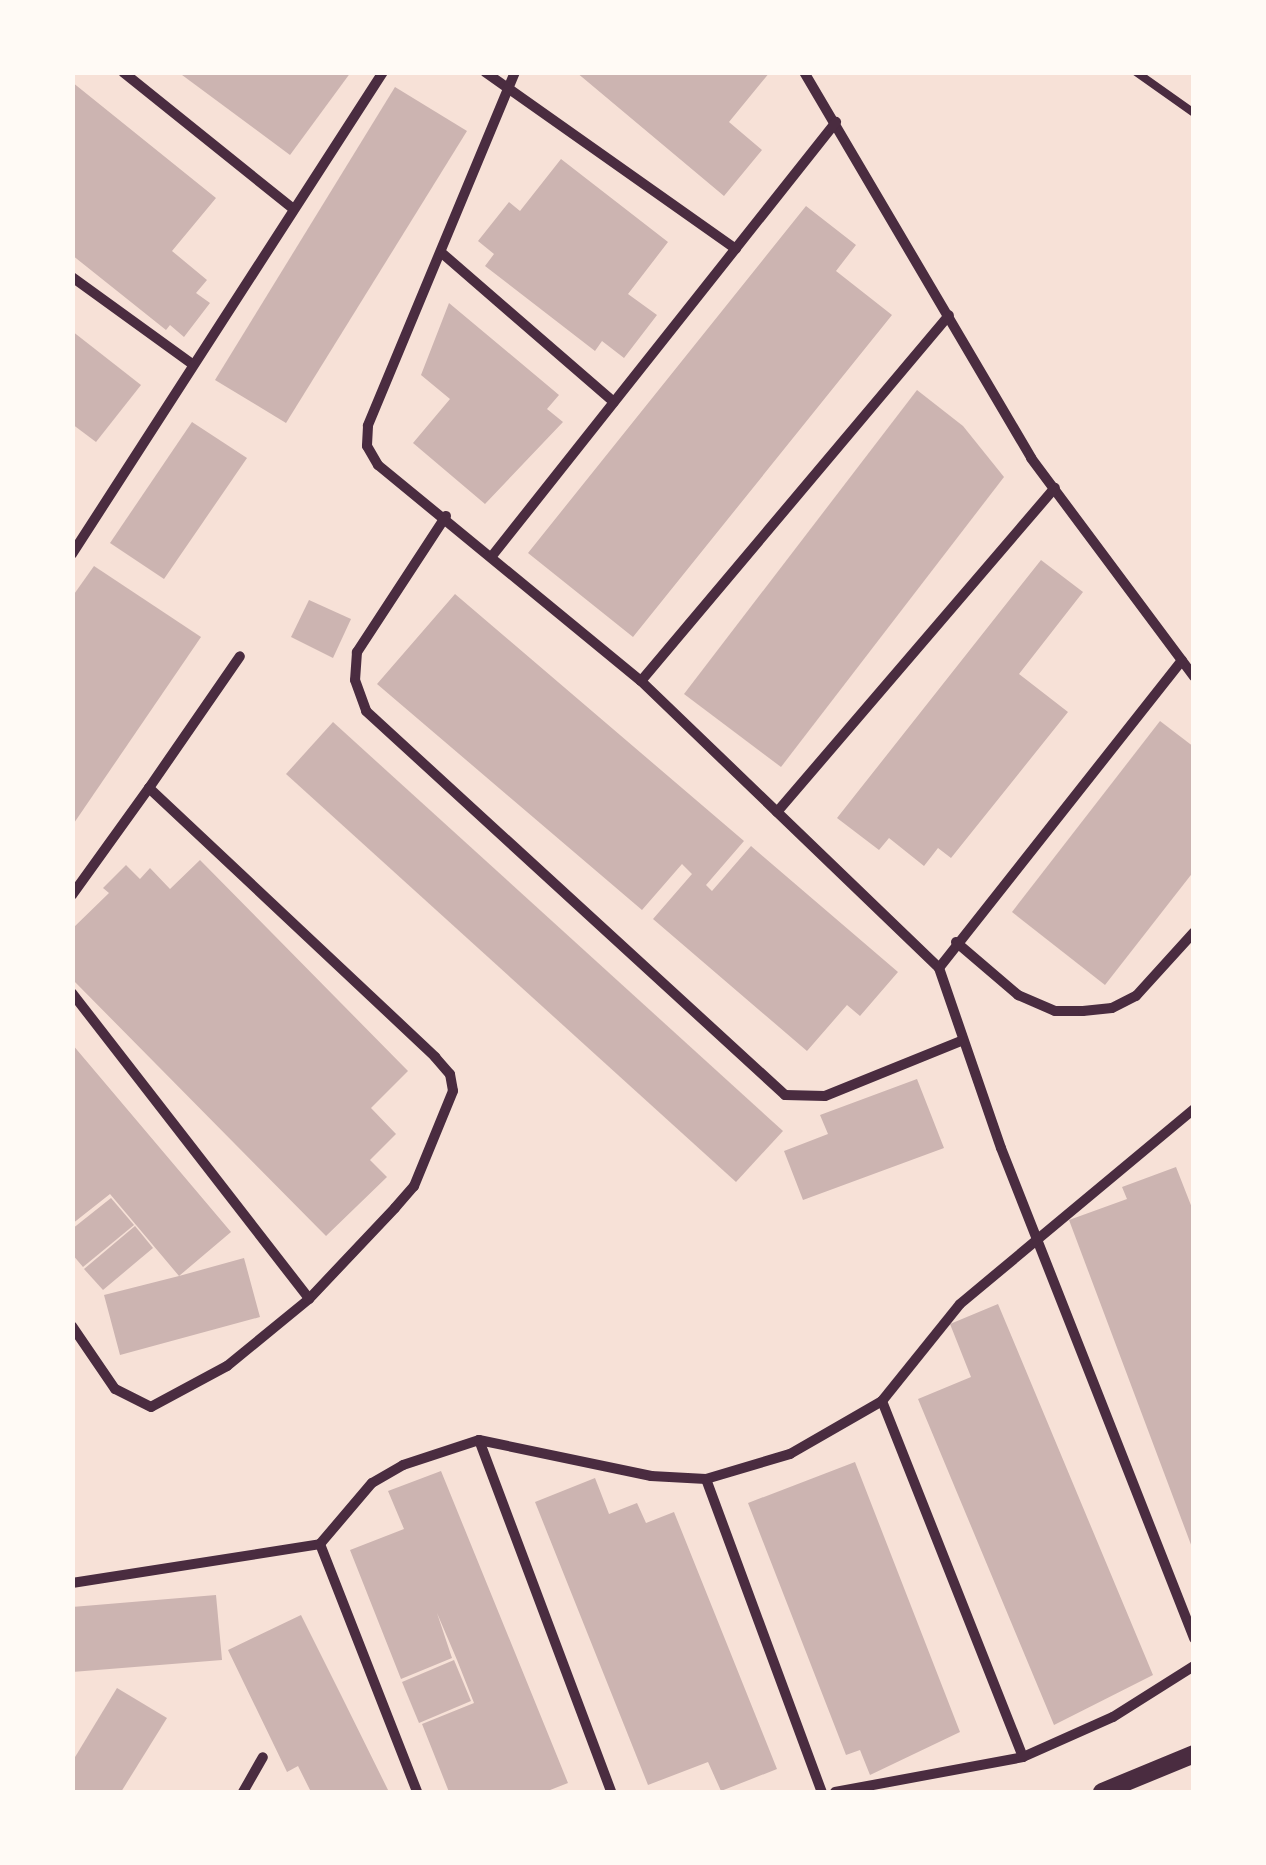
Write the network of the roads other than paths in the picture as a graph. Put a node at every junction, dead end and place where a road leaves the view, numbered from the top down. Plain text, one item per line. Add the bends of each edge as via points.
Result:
1 (123, 72) edge
2 (383, 72) edge
3 (486, 72) edge
4 (515, 72) edge
5 (804, 72) edge
6 (1136, 72) edge
7 (510, 89) junction
8 (1194, 113) edge
9 (836, 122) junction
10 (292, 208) junction
11 (736, 249) junction
12 (443, 254) junction
13 (72, 277) edge
14 (949, 316) junction
15 (192, 364) junction
16 (614, 402) junction
17 (1055, 488) junction
18 (446, 516) junction
19 (74, 546) edge
20 (492, 556) junction
21 (240, 656) dead end
22 (1182, 660) junction
23 (1194, 677) edge
24 (641, 681) junction
25 (149, 788) junction
26 (777, 812) junction
27 (72, 895) edge
28 (1194, 932) edge
29 (956, 942) junction
30 (939, 968) junction
31 (72, 992) edge
32 (962, 1041) junction
33 (1194, 1109) edge
34 (1037, 1243) junction
35 (308, 1299) junction
36 (72, 1326) edge
37 (882, 1401) junction
38 (478, 1440) junction
39 (706, 1479) junction
40 (320, 1544) junction
41 (72, 1583) edge
42 (1194, 1638) edge
43 (1194, 1666) edge
44 (1194, 1754) edge
45 (1023, 1756) junction
46 (263, 1757) dead end
47 (243, 1792) edge
48 (417, 1792) edge
49 (611, 1792) edge
50 (822, 1792) edge
51 (835, 1792) edge
52 (1102, 1792) edge

1 - 10 street
2 - 10 street
3 - 7 street
4 - 7 street
5 - 9 street
6 - 8 lane
7 - 11 street
7 - 12 street
9 - 11 street
9 - 14 street
10 - 15 street
11 - 16 street
12 - 16 street
12 - 18 street via 368,426 368,446 378,465
13 - 15 street
14 - 17 street
14 - 24 street
15 - 19 street
16 - 20 street
17 - 22 street
17 - 26 street
18 - 20 street
18 - 32 street via 357,652 355,680 366,711 785,1096 825,1096
20 - 24 street
21 - 25 street
22 - 23 street
22 - 29 street
24 - 26 street
25 - 27 street
25 - 35 street via 450,1074 453,1091 414,1186
26 - 30 street
28 - 29 street via 1136,996 1083,1012 1055,1012 1018,995
29 - 30 street
30 - 32 street
31 - 35 street
32 - 34 street
33 - 34 street
34 - 37 street via 960,1304
34 - 42 street
35 - 36 street via 226,1366 151,1407 115,1389
37 - 39 street via 790,1454
37 - 45 street
38 - 39 street via 651,1476
38 - 40 street via 403,1465 372,1483
38 - 49 street
39 - 50 street
40 - 41 street
40 - 48 street
43 - 45 street via 1113,1716
44 - 52 street
45 - 51 street
46 - 47 street

